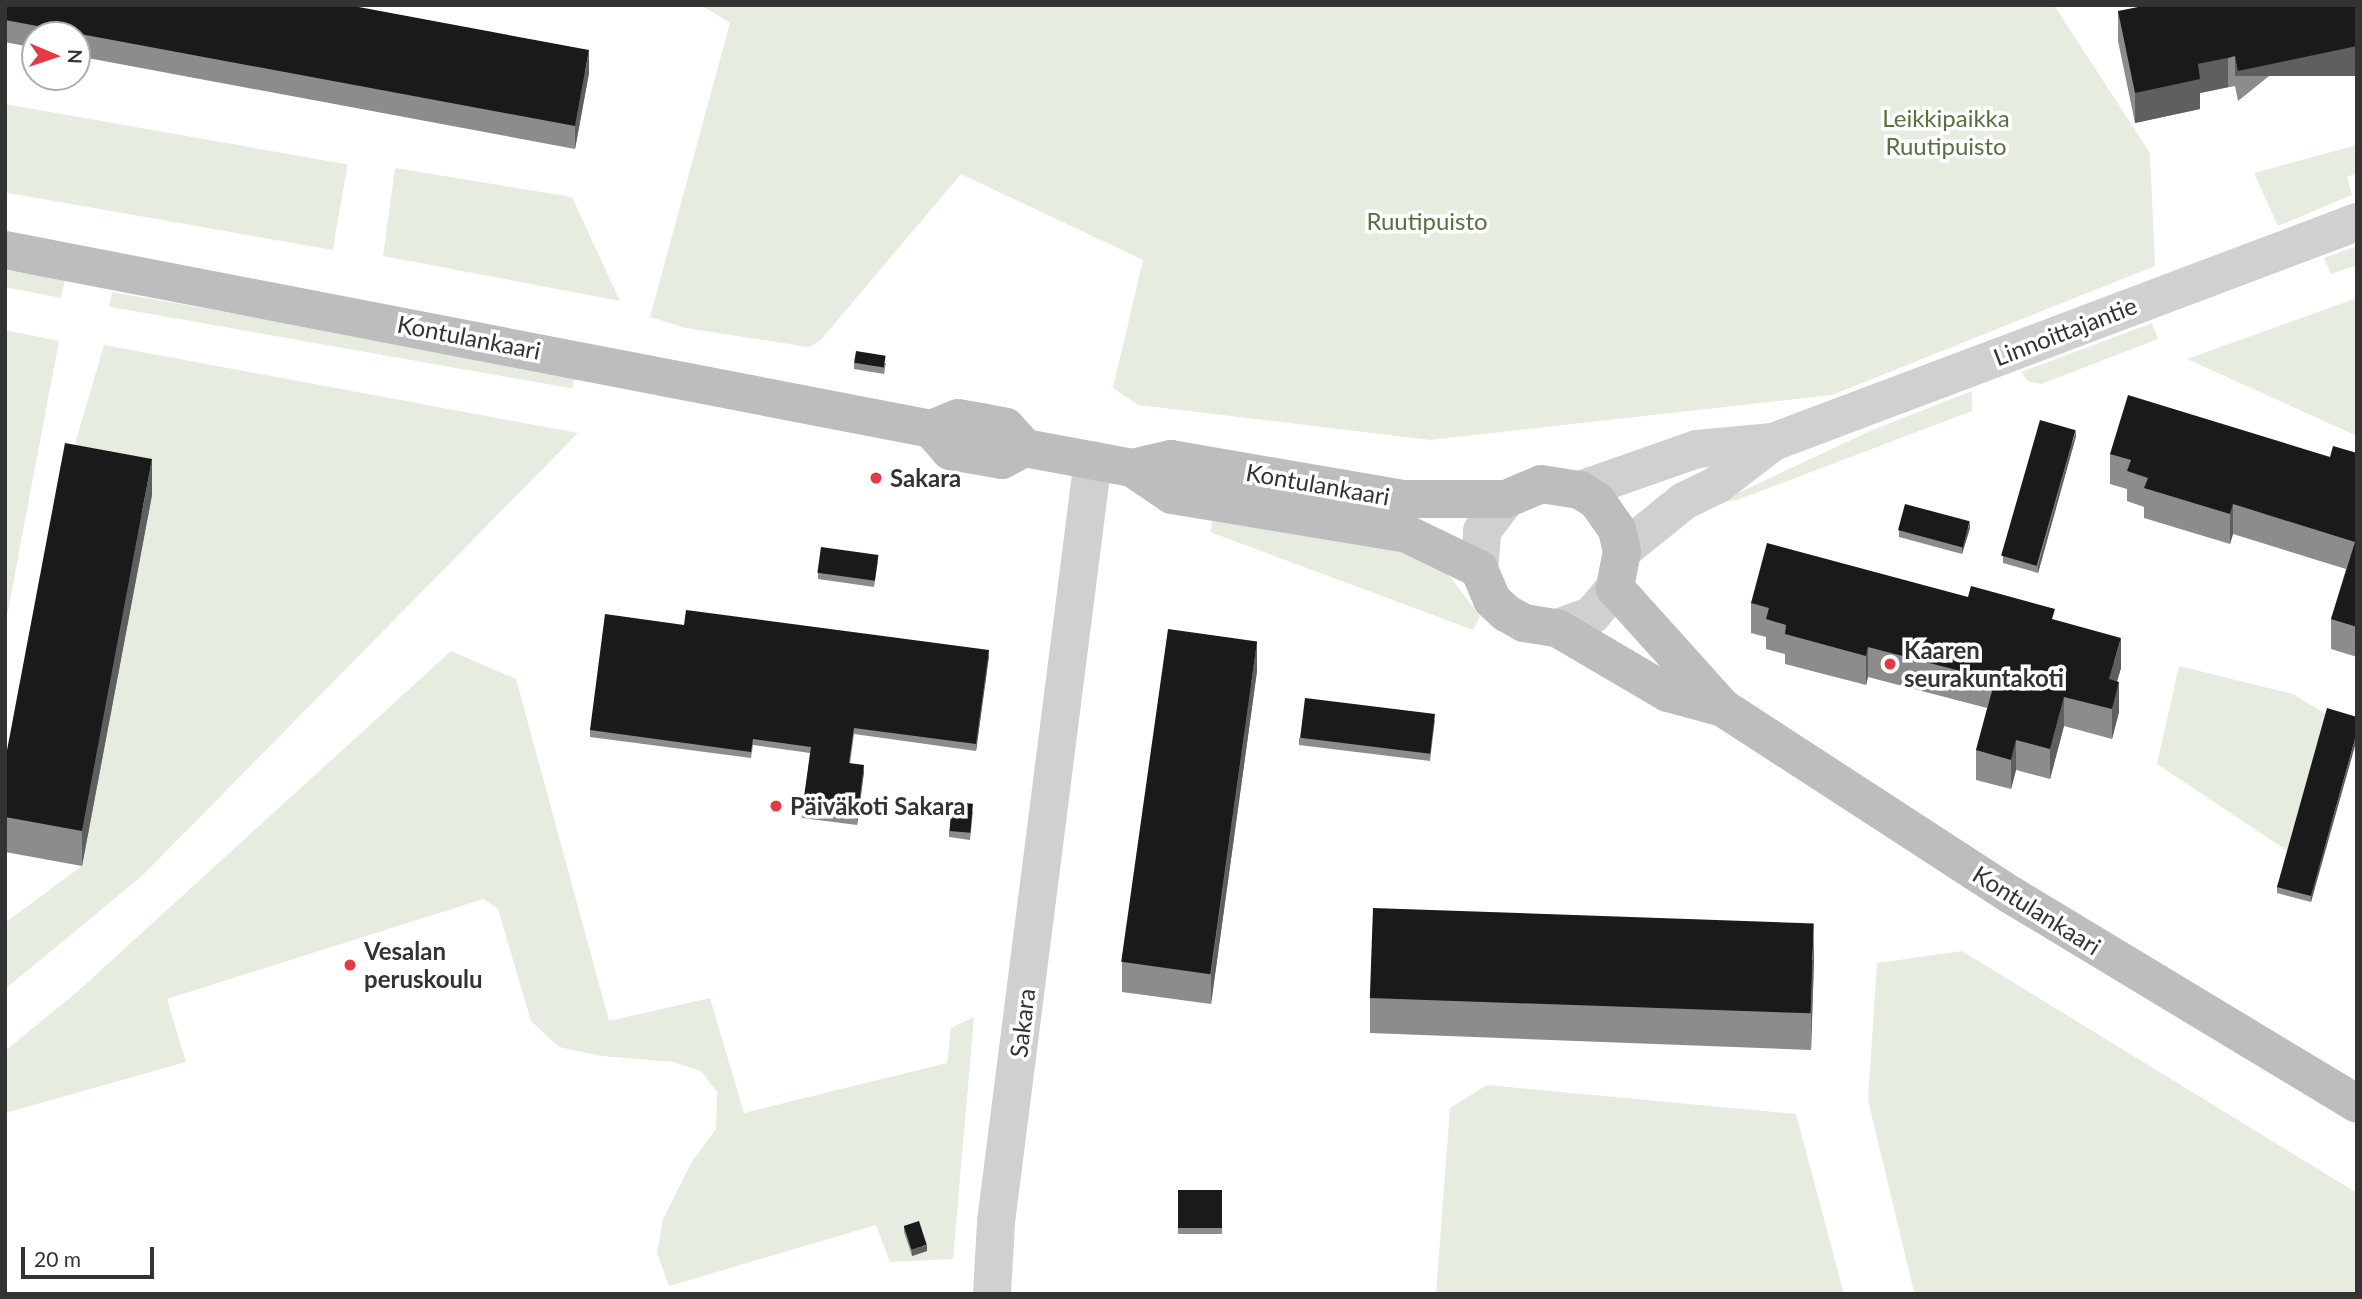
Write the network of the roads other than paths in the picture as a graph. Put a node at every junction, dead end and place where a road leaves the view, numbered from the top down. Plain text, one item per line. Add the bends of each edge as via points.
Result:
1 (2357, 222) edge
2 (5, 250) edge
3 (1773, 442) junction
4 (1093, 460) junction
5 (1132, 468) junction
6 (1580, 490) junction
7 (1506, 499) junction
8 (1479, 569) junction
9 (1618, 569) junction
10 (1557, 628) junction
11 (1723, 708) junction
12 (2357, 1104) edge
13 (992, 1294) edge

1 - 3 street, Linnoittajantie
2 - 4 main road, Kontulankaari via 931,429 958,418 1006,427 1025,448
3 - 6 street, Linnoittajantie via 1697,449
3 - 9 street, Linnoittajantie via 1717,485 1684,501
4 - 5 main road, Kontulankaari
4 - 13 street, Sakara via 996,1222
5 - 7 main road, Kontulankaari via 1171,459 1402,499
5 - 8 main road, Kontulankaari via 1172,495 1407,534
6 - 7 main road, Kontulankaari via 1541,484
6 - 9 main road, Kontulankaari via 1609,514
7 - 8 street, Kontulankaari via 1482,531
8 - 10 main road, Kontulankaari via 1492,600 1506,613 1524,623
9 - 10 street, Kontulankaari via 1592,615
9 - 11 main road, Kontulankaari
10 - 11 main road, Kontulankaari via 1668,693
11 - 12 main road, Kontulankaari via 2011,895

